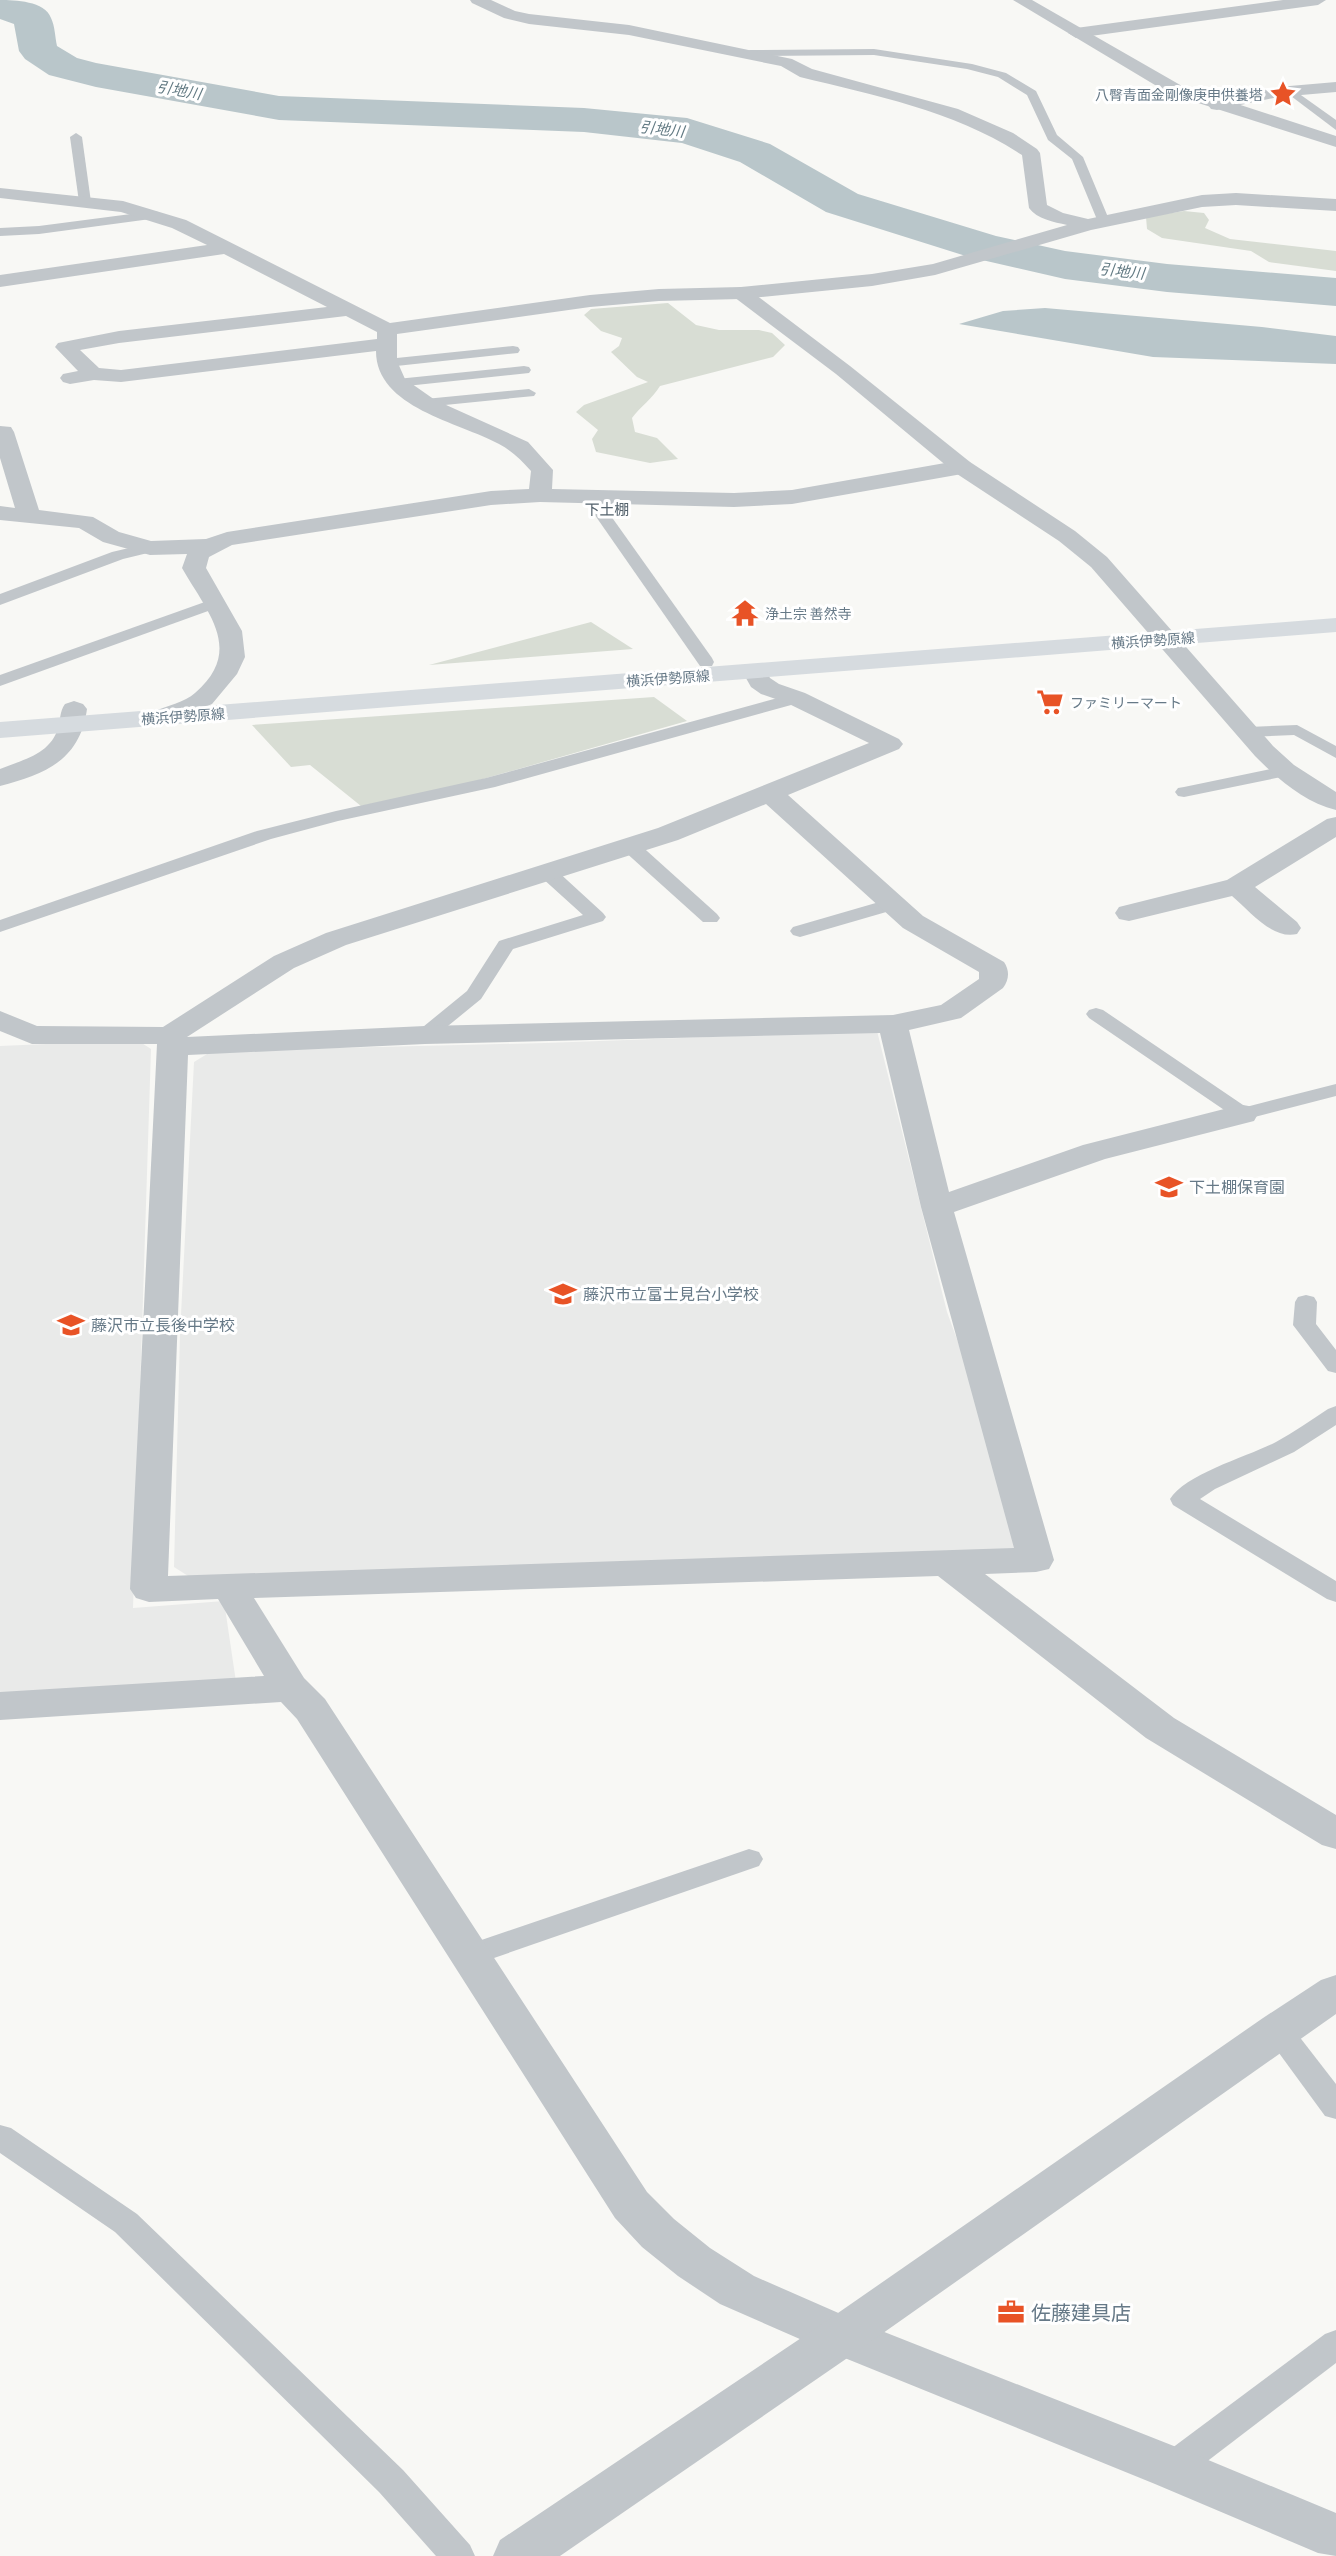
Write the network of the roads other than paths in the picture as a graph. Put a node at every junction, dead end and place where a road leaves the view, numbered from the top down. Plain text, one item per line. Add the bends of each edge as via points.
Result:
1 (478, 0) edge
2 (1021, 0) edge
3 (1318, 0) edge
4 (1336, 8) edge
5 (1076, 33) junction
6 (750, 53) junction
7 (1336, 87) edge
8 (1291, 91) junction
9 (1217, 105) junction
10 (1336, 126) edge
11 (76, 137) dead end
12 (1336, 142) edge
13 (0, 193) edge
14 (85, 202) junction
15 (1336, 205) edge
16 (154, 215) junction
17 (1096, 224) junction
18 (0, 232) edge
19 (229, 248) junction
20 (0, 281) edge
21 (741, 293) junction
22 (349, 310) junction
23 (387, 345) junction
24 (513, 350) dead end
25 (524, 370) dead end
26 (93, 374) junction
27 (66, 378) dead end
28 (397, 383) junction
29 (529, 393) dead end
30 (425, 403) junction
31 (3, 432) dead end
32 (6, 458) edge
33 (962, 467) junction
34 (540, 495) junction
35 (591, 498) junction
36 (0, 513) edge
37 (29, 516) junction
38 (210, 546) junction
39 (150, 548) junction
40 (0, 600) edge
41 (216, 603) junction
42 (1336, 613) edge
43 (1336, 625) edge
44 (1163, 633) junction
45 (706, 662) junction
46 (754, 671) junction
47 (0, 681) edge
48 (796, 698) junction
49 (203, 699) junction
50 (0, 715) edge
51 (74, 717) junction
52 (162, 717) junction
53 (0, 730) edge
54 (1248, 732) junction
55 (1336, 753) edge
56 (1285, 771) junction
57 (0, 778) edge
58 (1184, 792) dead end
59 (770, 793) junction
60 (1336, 802) edge
61 (1336, 825) edge
62 (630, 846) junction
63 (548, 873) junction
64 (1237, 886) junction
65 (893, 904) junction
66 (1129, 914) dead end
67 (710, 918) dead end
68 (0, 926) edge
69 (1287, 928) dead end
70 (801, 931) dead end
71 (1095, 1014) dead end
72 (0, 1020) edge
73 (893, 1024) junction
74 (425, 1035) junction
75 (171, 1042) junction
76 (1336, 1090) edge
77 (1243, 1114) junction
78 (937, 1207) junction
79 (1306, 1302) dead end
80 (1336, 1366) edge
81 (1336, 1414) edge
82 (945, 1562) junction
83 (229, 1587) junction
84 (1336, 1593) edge
85 (290, 1688) junction
86 (0, 1706) edge
87 (1336, 1834) edge
88 (749, 1859) dead end
89 (468, 1956) junction
90 (1336, 1992) edge
91 (1278, 2030) junction
92 (1336, 2107) edge
93 (0, 2137) edge
94 (842, 2336) junction
95 (1336, 2344) edge
96 (1172, 2468) junction
97 (1336, 2537) edge
98 (458, 2556) edge
99 (518, 2556) edge

1 - 6 street via 529,19 629,30
2 - 5 street
3 - 4 street
3 - 5 street
5 - 9 street via 1176,90
6 - 17 street via 979,123 1030,153 1038,208 1056,217
6 - 17 lane via 874,52 1002,75 1032,93 1052,137 1077,157
7 - 8 street
8 - 9 street
8 - 10 lane
9 - 12 street
11 - 14 lane
13 - 14 street
14 - 16 street
15 - 17 street via 1236,199 1202,201
16 - 18 lane
16 - 19 street
17 - 21 street via 977,258 872,280
19 - 20 street
19 - 22 street
21 - 23 street via 590,300
21 - 33 street
22 - 23 street
22 - 26 street via 65,347
23 - 24 lane
23 - 26 street via 121,376
23 - 28 street via 389,374
25 - 28 lane
26 - 27 street
28 - 30 street
29 - 30 lane
30 - 34 street via 519,446 542,470
31 - 32 street
32 - 37 street
33 - 35 street via 792,497
33 - 44 street via 1067,536 1099,562
34 - 35 street
34 - 38 street via 491,498 248,534
35 - 45 lane
36 - 37 street
37 - 39 street via 85,522 111,537
38 - 39 street
38 - 41 street via 199,552 194,568
39 - 40 lane via 118,555
41 - 47 lane
41 - 49 street via 230,631 233,657
42 - 44 main road, 横浜伊勢原線
43 - 44 main road, 横浜伊勢原線
44 - 45 main road, 横浜伊勢原線
44 - 46 main road, 横浜伊勢原線
44 - 54 street
45 - 49 main road, 横浜伊勢原線
46 - 48 street via 760,682
46 - 52 main road, 横浜伊勢原線
48 - 59 street via 890,744
48 - 68 lane via 510,778 264,834
49 - 51 main road, 横浜伊勢原線
49 - 52 street
50 - 51 main road, 横浜伊勢原線
51 - 52 main road, 横浜伊勢原線
51 - 53 main road, 横浜伊勢原線
51 - 57 street via 64,747
54 - 55 lane via 1297,730
54 - 56 street
56 - 58 lane
56 - 60 street
59 - 62 street
59 - 65 street
61 - 64 street
62 - 63 street
62 - 67 lane
63 - 74 lane via 596,917 506,945 474,995
63 - 75 street via 336,939 284,962
64 - 66 street
64 - 69 street
65 - 70 lane
65 - 73 street via 913,922 994,968 993,982 951,1012
71 - 77 lane
72 - 75 street via 32,1035 114,1034
73 - 74 street
73 - 78 street
74 - 75 street
75 - 83 street via 149,1589
76 - 77 lane
77 - 78 street via 1094,1152
78 - 82 street via 1036,1560
79 - 80 lane via 1304,1326
81 - 84 lane via 1285,1447 1206,1483 1182,1499
82 - 83 street
82 - 87 street via 1160,1728
83 - 85 street
85 - 86 street
85 - 89 street via 311,1709
88 - 89 lane
89 - 94 street via 630,2205 694,2262 737,2290
90 - 91 street
91 - 92 lane
91 - 94 street
93 - 98 lane via 126,2223 392,2481
94 - 96 street
94 - 99 street
95 - 96 lane
96 - 97 street

